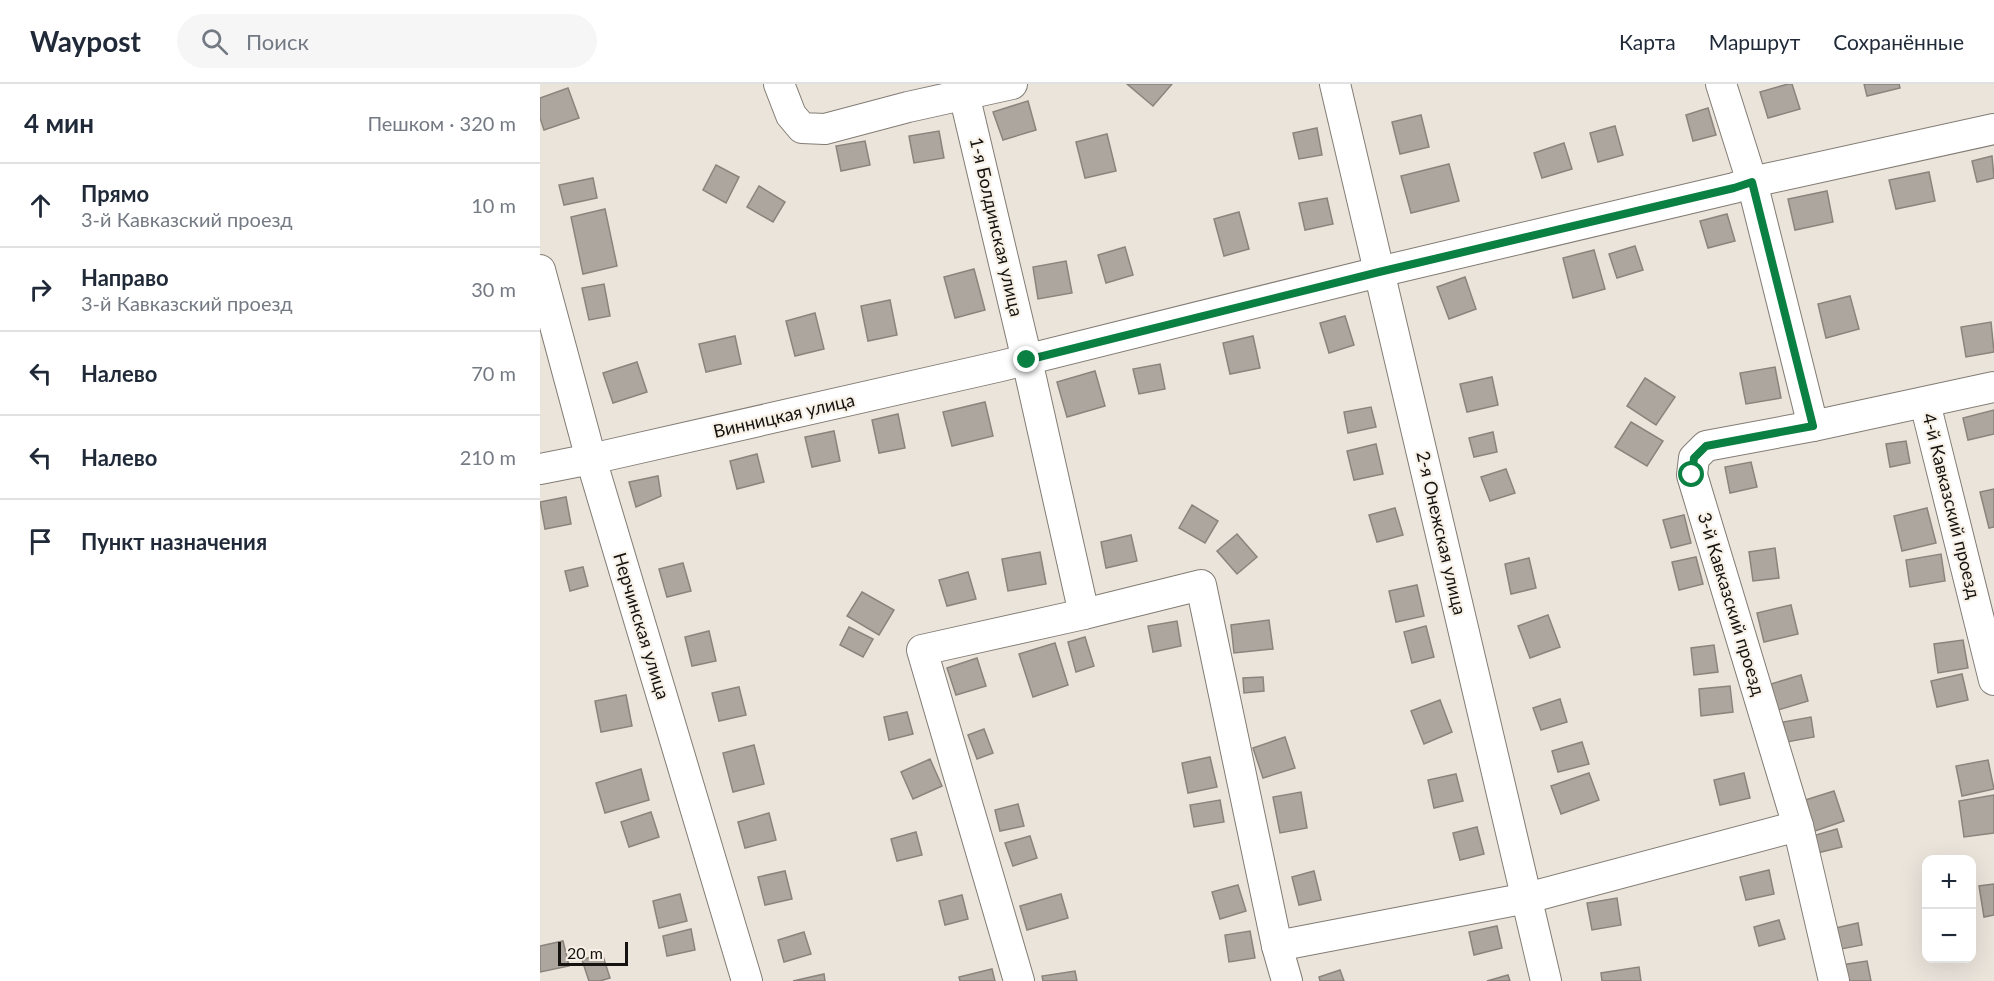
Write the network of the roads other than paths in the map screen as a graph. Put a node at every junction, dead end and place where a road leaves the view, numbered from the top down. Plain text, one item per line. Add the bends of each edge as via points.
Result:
1 (779, 84) edge
2 (1012, 84) edge
3 (1335, 84) edge
4 (1721, 84) edge
5 (964, 94) junction
6 (904, 96) edge
7 (1994, 129) edge
8 (1752, 182) junction
9 (540, 270) edge
10 (1379, 272) junction
11 (1027, 360) junction
12 (1994, 387) edge
13 (1925, 403) junction
14 (1813, 426) junction
15 (591, 459) junction
16 (540, 469) edge
17 (1084, 614) junction
18 (1994, 680) edge
19 (1798, 826) junction
20 (1527, 898) junction
21 (1277, 946) junction
22 (747, 981) edge
23 (1019, 981) edge
24 (1287, 981) edge
25 (1546, 981) edge
26 (1834, 981) edge

1 - 6 street via 791,115 802,128 825,129
2 - 5 street
3 - 10 street, 2-я Онежская улица
4 - 8 street
5 - 6 street
5 - 11 street, 1-я Болдинская улица
7 - 8 street, Винницкая улица
8 - 10 street, Винницкая улица
8 - 14 street
9 - 15 street, Нерчинская улица
10 - 11 street, Винницкая улица
10 - 20 street, 2-я Онежская улица
11 - 15 street, Винницкая улица
11 - 17 street, 1-я Болдинская улица
12 - 13 street, 3-й Кавказский проезд
13 - 14 street, 3-й Кавказский проезд
13 - 18 street, 4-й Кавказский проезд
14 - 19 street, 3-й Кавказский проезд via 1706,446 1694,458 1692,475
15 - 16 street, Винницкая улица
15 - 22 street, Нерчинская улица
17 - 21 street via 1201,585
17 - 23 street via 922,650
19 - 20 street
19 - 26 street, 3-й Кавказский проезд
20 - 21 street
20 - 25 street, 2-я Онежская улица
21 - 24 street

